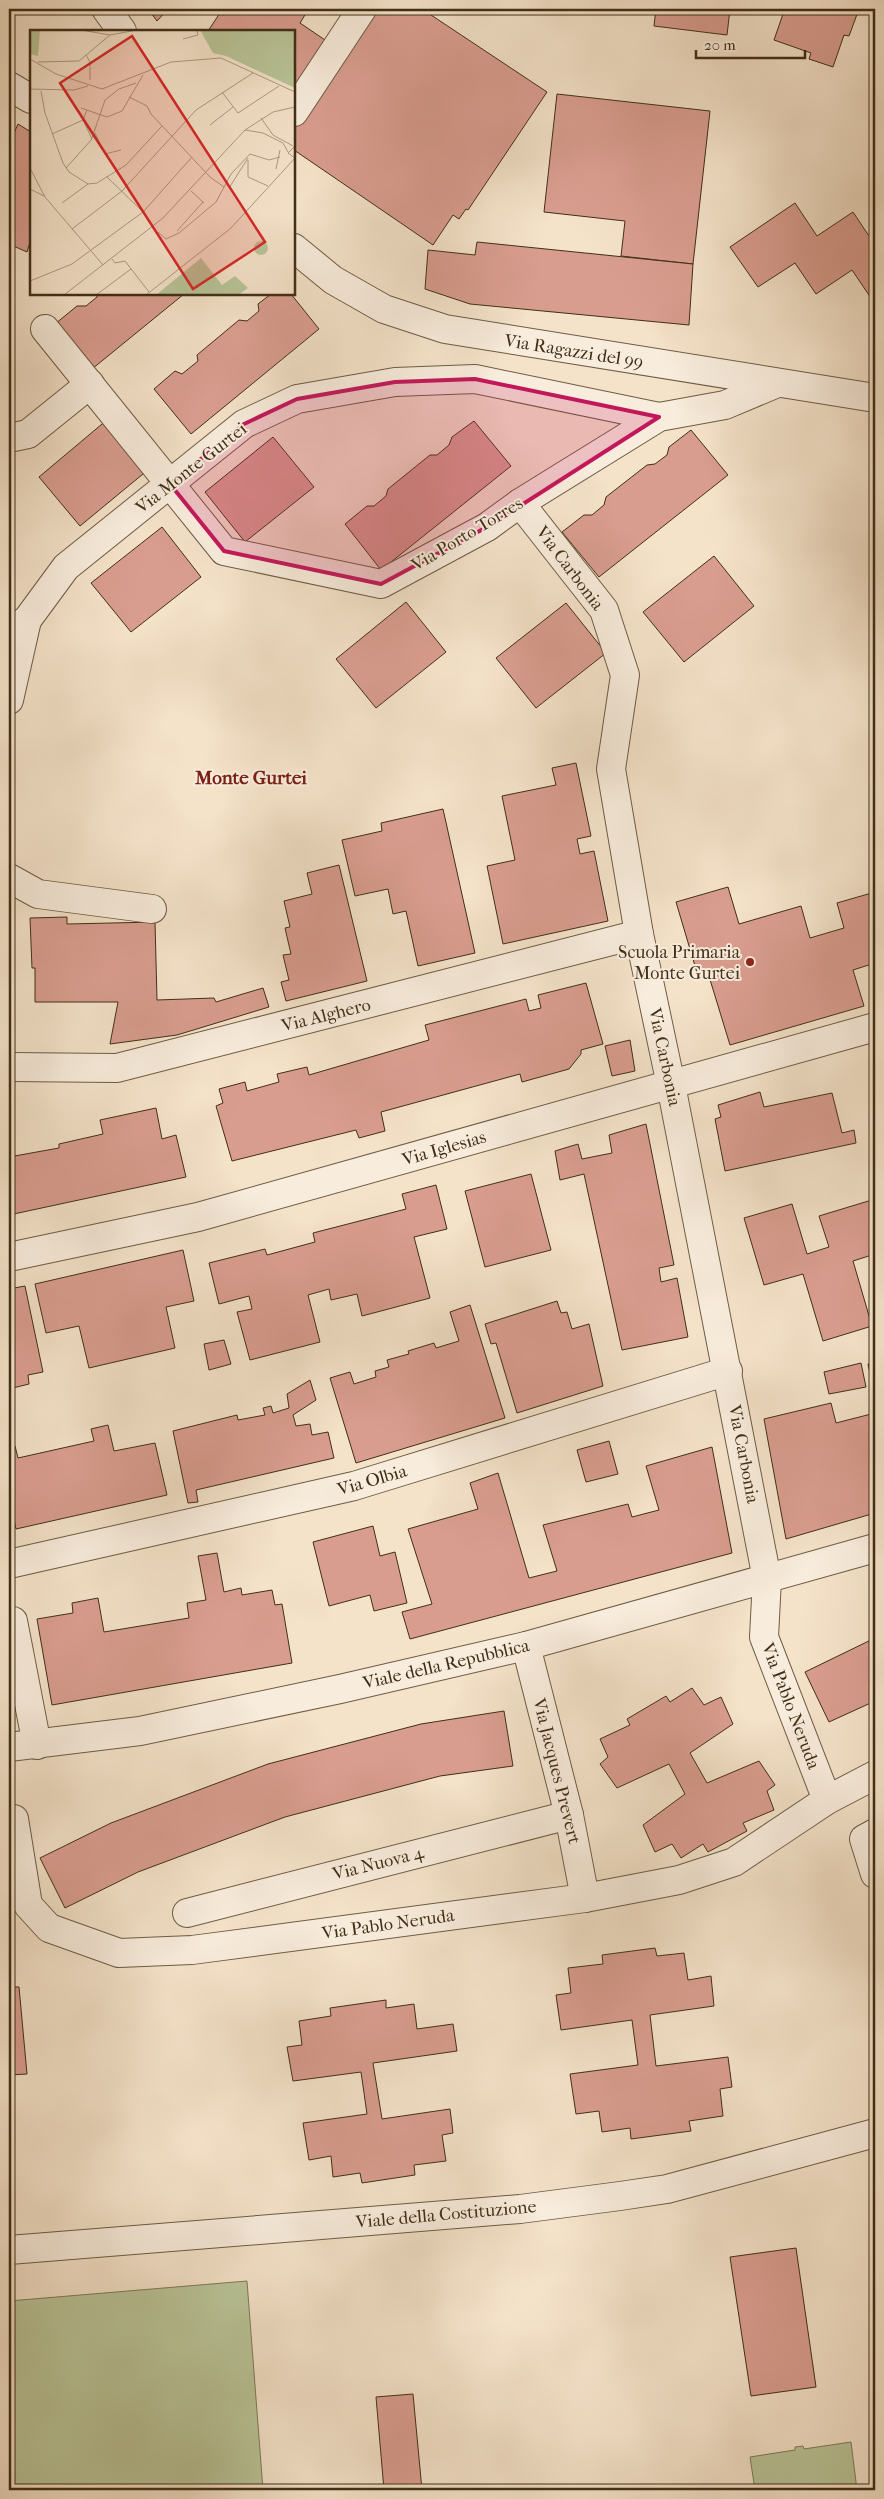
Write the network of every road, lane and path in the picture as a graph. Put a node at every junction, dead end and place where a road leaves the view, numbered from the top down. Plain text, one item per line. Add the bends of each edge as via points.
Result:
1 (106, 9) edge
2 (362, 9) edge
3 (121, 30) edge
4 (9, 86) edge
5 (30, 98) edge
6 (295, 110) edge
7 (295, 249) edge
8 (45, 329) dead end
9 (90, 384) junction
10 (775, 384) junction
11 (875, 398) edge
12 (659, 417) junction
13 (9, 438) edge
14 (170, 484) junction
15 (520, 503) junction
16 (18, 626) edge
17 (9, 700) edge
18 (9, 878) edge
19 (152, 909) dead end
20 (639, 934) junction
21 (875, 1027) edge
22 (9, 1068) edge
23 (671, 1085) junction
24 (9, 1257) edge
25 (728, 1371) junction
26 (875, 1548) edge
27 (9, 1564) edge
28 (767, 1579) junction
29 (13, 1622) dead end
30 (526, 1646) junction
31 (37, 1745) junction
32 (9, 1747) edge
33 (875, 1775) edge
34 (827, 1800) junction
35 (569, 1815) junction
36 (14, 1819) dead end
37 (875, 1833) edge
38 (875, 1874) edge
39 (585, 1898) junction
40 (187, 1913) dead end
41 (875, 2133) edge
42 (9, 2250) edge

1 - 3 street
2 - 6 street
4 - 5 street
7 - 10 street, Via Ragazzi del 99 via 334,280 384,309 445,329
8 - 9 street, Via Porto Torres
9 - 13 street via 28,434
9 - 14 street, Via Porto Torres
10 - 11 street, Via Ragazzi del 99
10 - 12 street, Via Porto Torres via 726,404
12 - 14 street, Via Monte Gurtei via 475,379 395,382 297,399 244,424
12 - 15 street, Via Porto Torres
14 - 15 street, Via Porto Torres via 224,551 381,584 487,527
14 - 16 street, Via Monte Gurtei via 66,567
15 - 20 street, Via Carbonia via 604,610 625,675 611,770
16 - 17 street, Via Monte Gurtei
18 - 19 street via 38,894
20 - 22 street, Via Alghero via 117,1068
20 - 23 street, Via Carbonia
21 - 23 street, Via Iglesias
23 - 24 street, Via Iglesias via 198,1217
23 - 25 street, Via Carbonia
25 - 27 street, Via Olbia via 354,1486
25 - 28 street, Via Carbonia
26 - 28 street, Viale della Repubblica
28 - 30 street, Viale della Repubblica
28 - 34 street, Via Pablo Neruda via 764,1637
29 - 31 street
30 - 31 street, Viale della Repubblica via 140,1731
30 - 35 street, Via Jacques Prevert
31 - 32 street, Viale della Repubblica
33 - 34 street, Via Pablo Neruda
34 - 39 street, Via Pablo Neruda via 734,1862 679,1880
35 - 39 street, Via Jacques Prevert
35 - 40 street, Via Nuova 4
36 - 39 street, Via Pablo Neruda via 28,1905 49,1928 119,1953 192,1950
37 - 38 street via 864,1839
41 - 42 street, Viale della Costituzione via 667,2189 620,2196 520,2209

